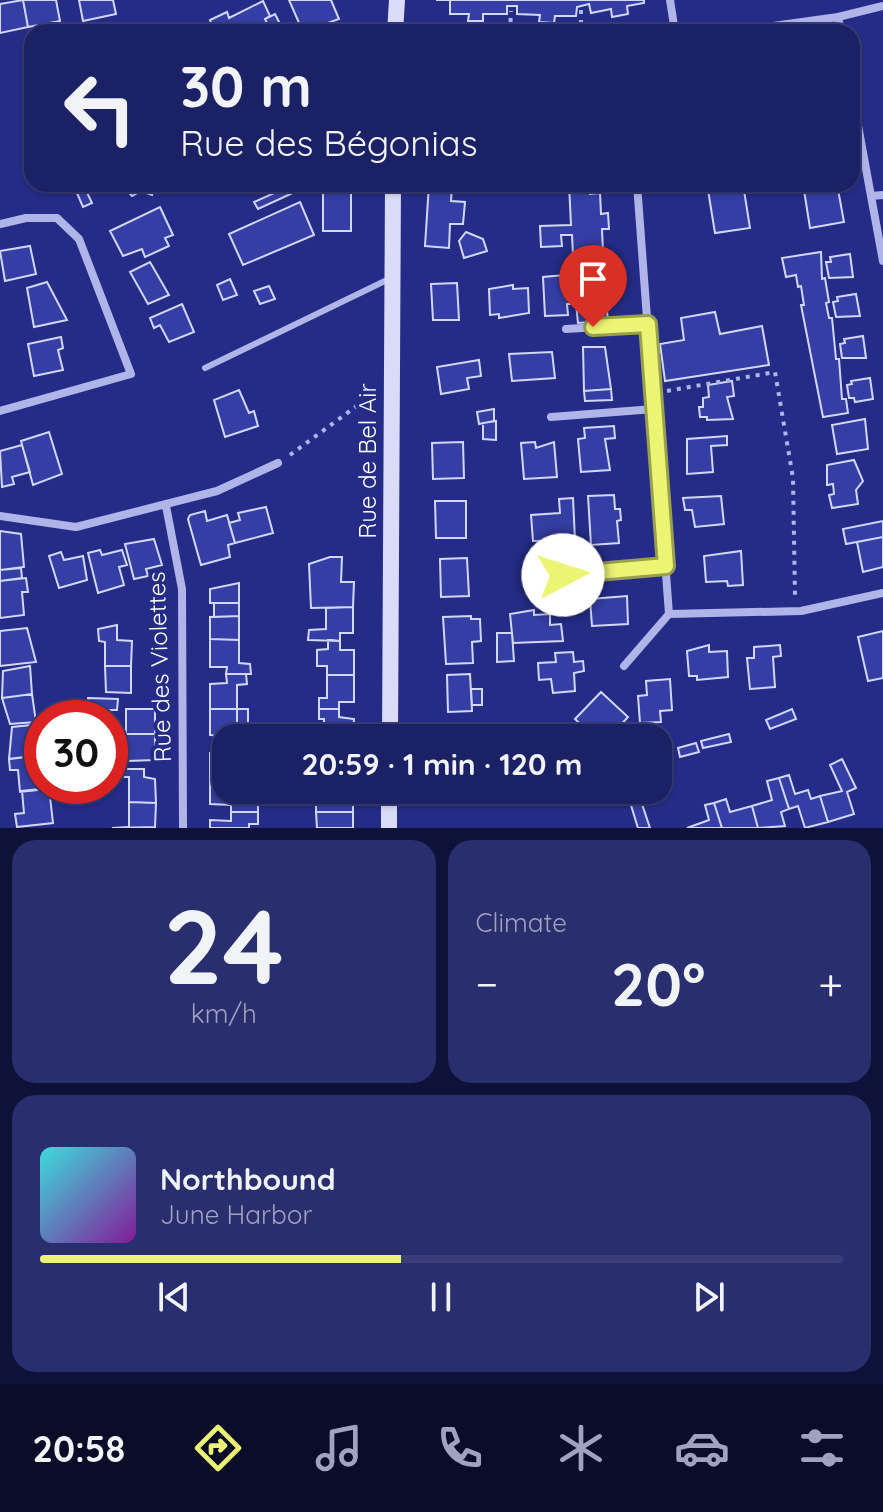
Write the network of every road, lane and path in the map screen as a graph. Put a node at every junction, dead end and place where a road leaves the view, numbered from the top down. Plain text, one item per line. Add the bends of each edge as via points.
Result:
1 (397, 0) edge
2 (670, 0) edge
3 (883, 6) edge
4 (581, 10) dead end
5 (511, 11) dead end
6 (838, 17) junction
7 (396, 24) edge
8 (510, 24) edge
9 (581, 24) edge
10 (674, 24) edge
11 (787, 24) edge
12 (839, 24) edge
13 (860, 136) edge
14 (393, 192) edge
15 (638, 192) edge
16 (883, 195) edge
17 (871, 196) junction
18 (0, 224) edge
19 (883, 261) edge
20 (392, 278) junction
21 (648, 324) junction
22 (566, 329) dead end
23 (205, 368) dead end
24 (392, 380) junction
25 (653, 393) junction
26 (654, 409) junction
27 (0, 411) edge
28 (551, 417) dead end
29 (278, 463) joint
30 (166, 506) junction
31 (0, 516) edge
32 (666, 566) junction
33 (563, 575) dead end
34 (883, 593) edge
35 (795, 611) junction
36 (669, 614) junction
37 (624, 666) dead end
38 (390, 724) edge
39 (389, 804) edge
40 (183, 828) edge
41 (389, 828) edge

1 - 7 main road
2 - 10 street
3 - 6 street
4 - 9 path
5 - 8 path
6 - 11 street
6 - 12 street
13 - 17 street
14 - 20 main road, Rue de Bel Air
15 - 21 street
16 - 17 street
17 - 19 street
18 - 27 street via 57,218 79,239 131,374
20 - 23 lane
20 - 24 main road, Rue de Bel Air
21 - 22 street
21 - 25 street
24 - 29 path
24 - 38 main road, Rue de Bel Air
25 - 26 street
25 - 35 path via 775,372 793,478
26 - 28 street
26 - 32 street
29 - 30 street via 217,491
30 - 31 street via 76,527
30 - 40 street, Rue des Violettes via 182,589
32 - 33 street
32 - 36 street
34 - 35 street
35 - 36 street
36 - 37 street
39 - 41 main road

